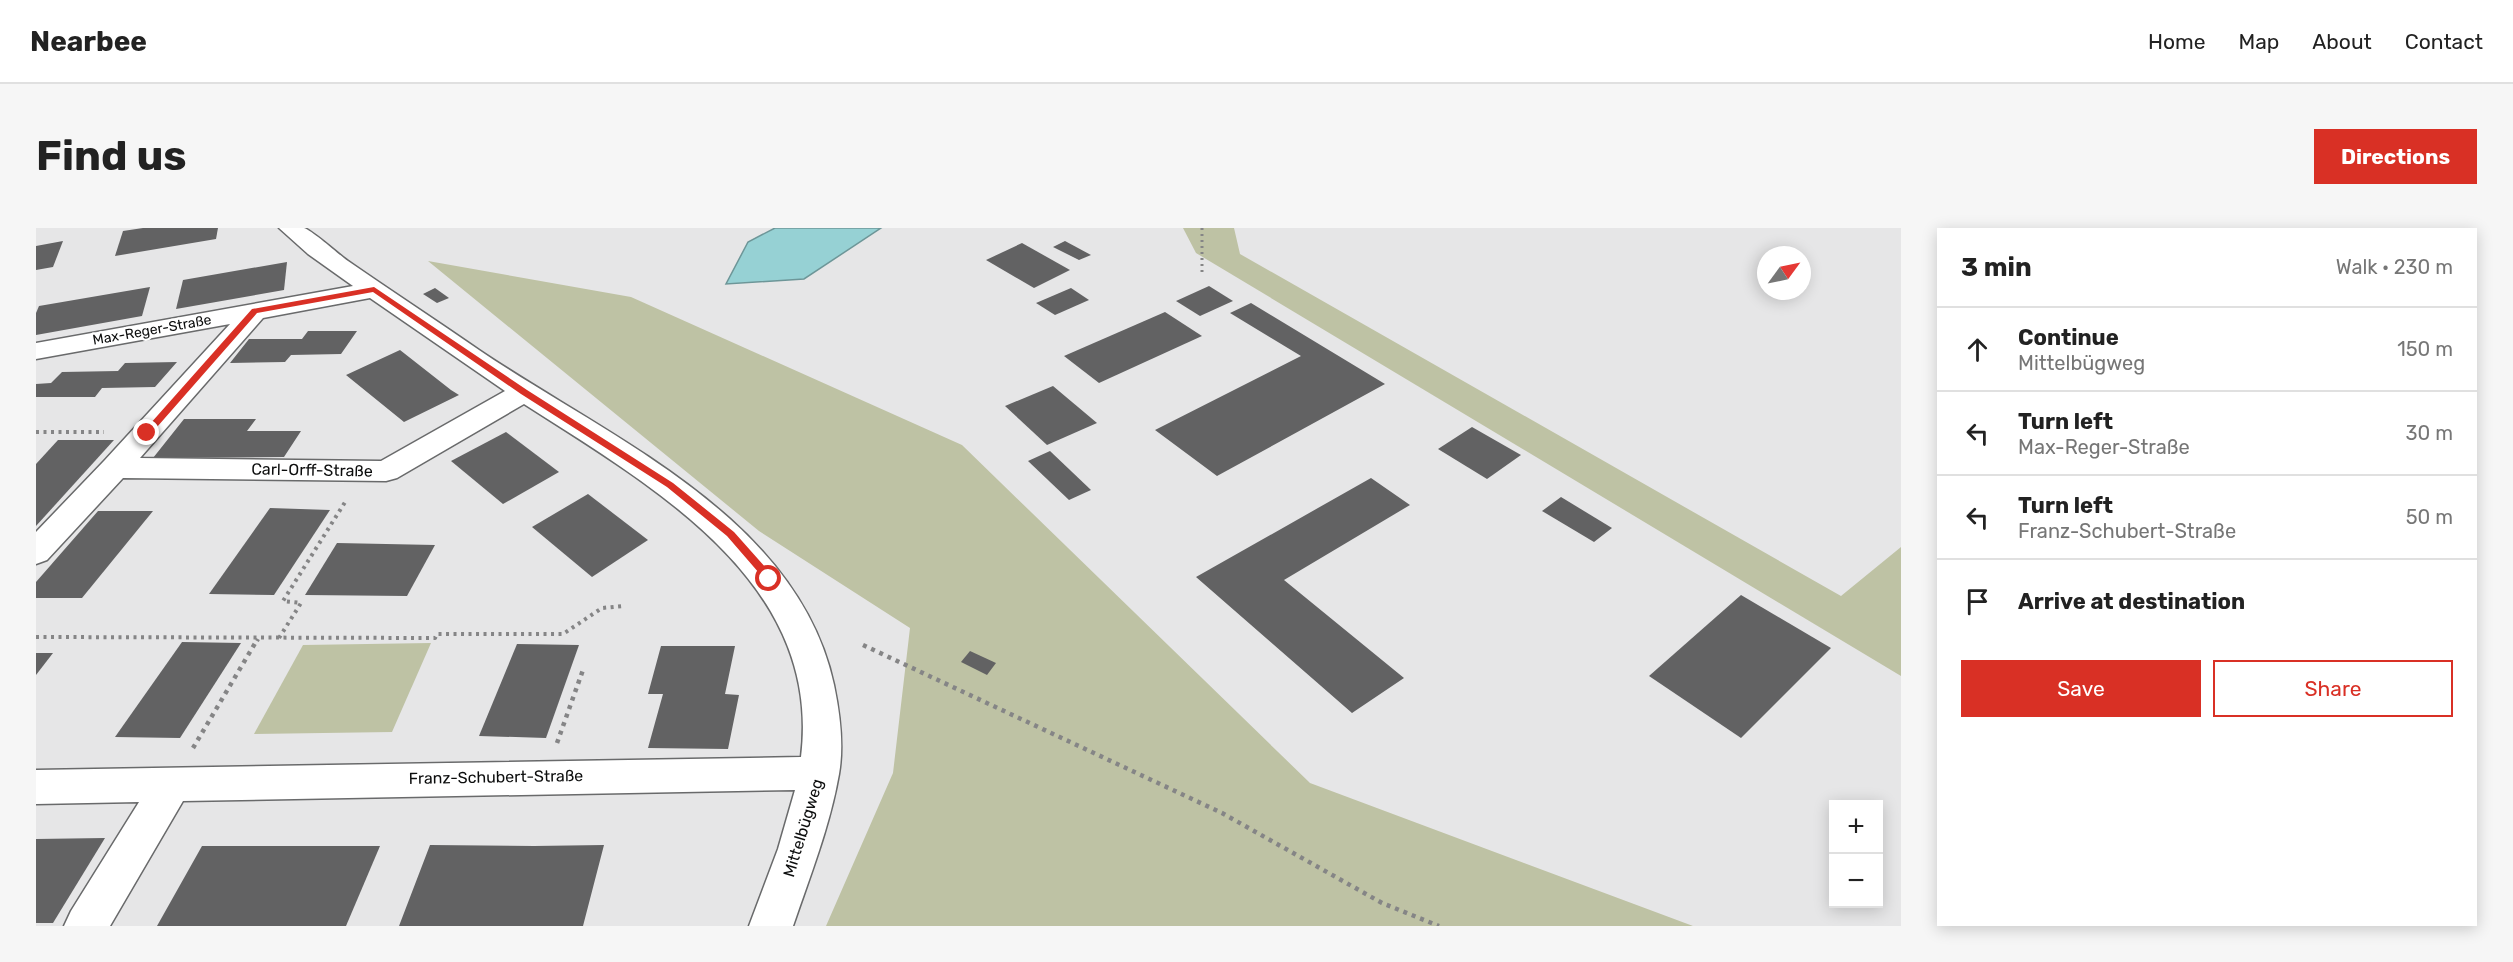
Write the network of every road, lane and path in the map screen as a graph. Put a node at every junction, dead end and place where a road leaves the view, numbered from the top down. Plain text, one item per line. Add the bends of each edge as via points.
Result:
1 (290, 228) edge
2 (1202, 228) edge
3 (1202, 273) dead end
4 (374, 290) junction
5 (255, 311) junction
6 (36, 351) edge
7 (524, 392) junction
8 (36, 432) edge
9 (147, 433) junction
10 (116, 468) junction
11 (366, 471) junction
12 (36, 552) edge
13 (623, 606) dead end
14 (36, 637) edge
15 (259, 638) junction
16 (279, 638) junction
17 (863, 645) dead end
18 (584, 667) dead end
19 (820, 773) junction
20 (546, 776) junction
21 (172, 784) junction
22 (36, 787) edge
23 (86, 926) edge
24 (771, 926) edge
25 (1438, 926) edge

1 - 4 street, Mittelbügweg
2 - 3 path
4 - 5 street, Max-Reger-Straße
4 - 7 street, Mittelbügweg
5 - 6 street, Max-Reger-Straße
5 - 9 street
7 - 11 street, Carl-Orff-Straße via 386,471
7 - 19 street, Mittelbügweg via 670,485 730,534 769,579 796,621 812,661 822,716
8 - 9 path
9 - 10 street
10 - 11 street, Carl-Orff-Straße
10 - 12 street
11 - 16 path via 283,601 301,603
13 - 16 path via 602,608 563,634
14 - 15 path
15 - 16 path
15 - 21 path
17 - 25 path via 1211,807 1382,903
18 - 20 path
19 - 20 street, Franz-Schubert-Straße
19 - 24 street, Mittelbügweg
20 - 21 street, Franz-Schubert-Straße
21 - 22 street, Franz-Schubert-Straße
21 - 23 street

